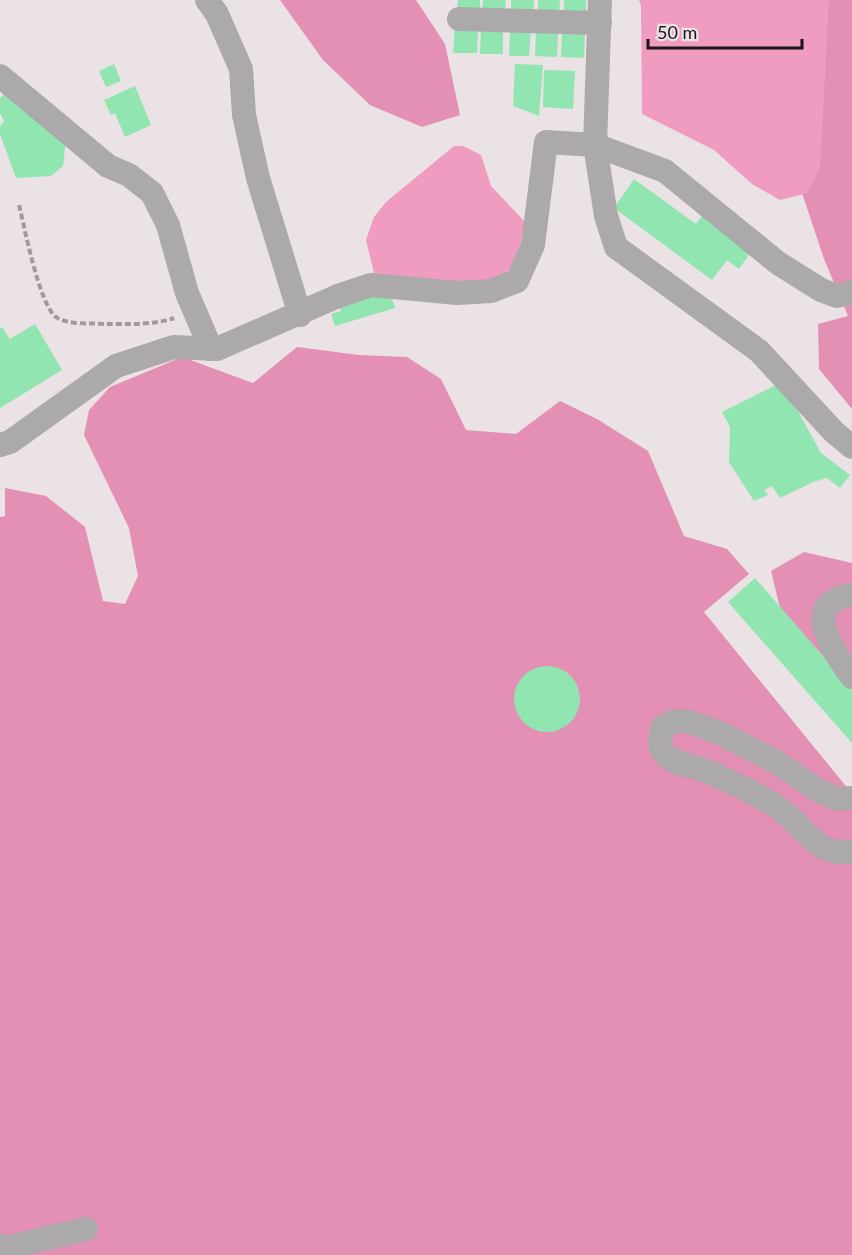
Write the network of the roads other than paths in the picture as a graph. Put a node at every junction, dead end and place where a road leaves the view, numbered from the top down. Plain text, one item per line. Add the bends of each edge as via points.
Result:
1 (207, 0) edge
2 (600, 11) edge
3 (459, 19) dead end
4 (0, 76) edge
5 (595, 145) junction
6 (852, 292) edge
7 (300, 315) junction
8 (211, 349) junction
9 (0, 445) edge
10 (852, 447) edge
11 (852, 595) edge
12 (852, 677) edge
13 (852, 798) edge
14 (852, 852) edge
15 (86, 1229) dead end
16 (0, 1246) edge

1 - 7 street via 241,69 244,115 258,178
2 - 3 street
2 - 5 street
4 - 8 street via 108,166 129,175 152,193 168,225 188,293
5 - 6 street via 665,171 778,263 822,290 837,296
5 - 7 street via 546,142 533,245 516,280 491,291 457,293 371,285
5 - 10 street via 606,216 616,247 759,351
7 - 8 street
8 - 9 street via 174,347 116,366 10,442
11 - 12 street via 829,603 824,616 835,655
13 - 14 street via 837,799 817,790 778,763 720,733 674,720 663,727 659,742 665,755 780,809 814,843 828,850
15 - 16 street

